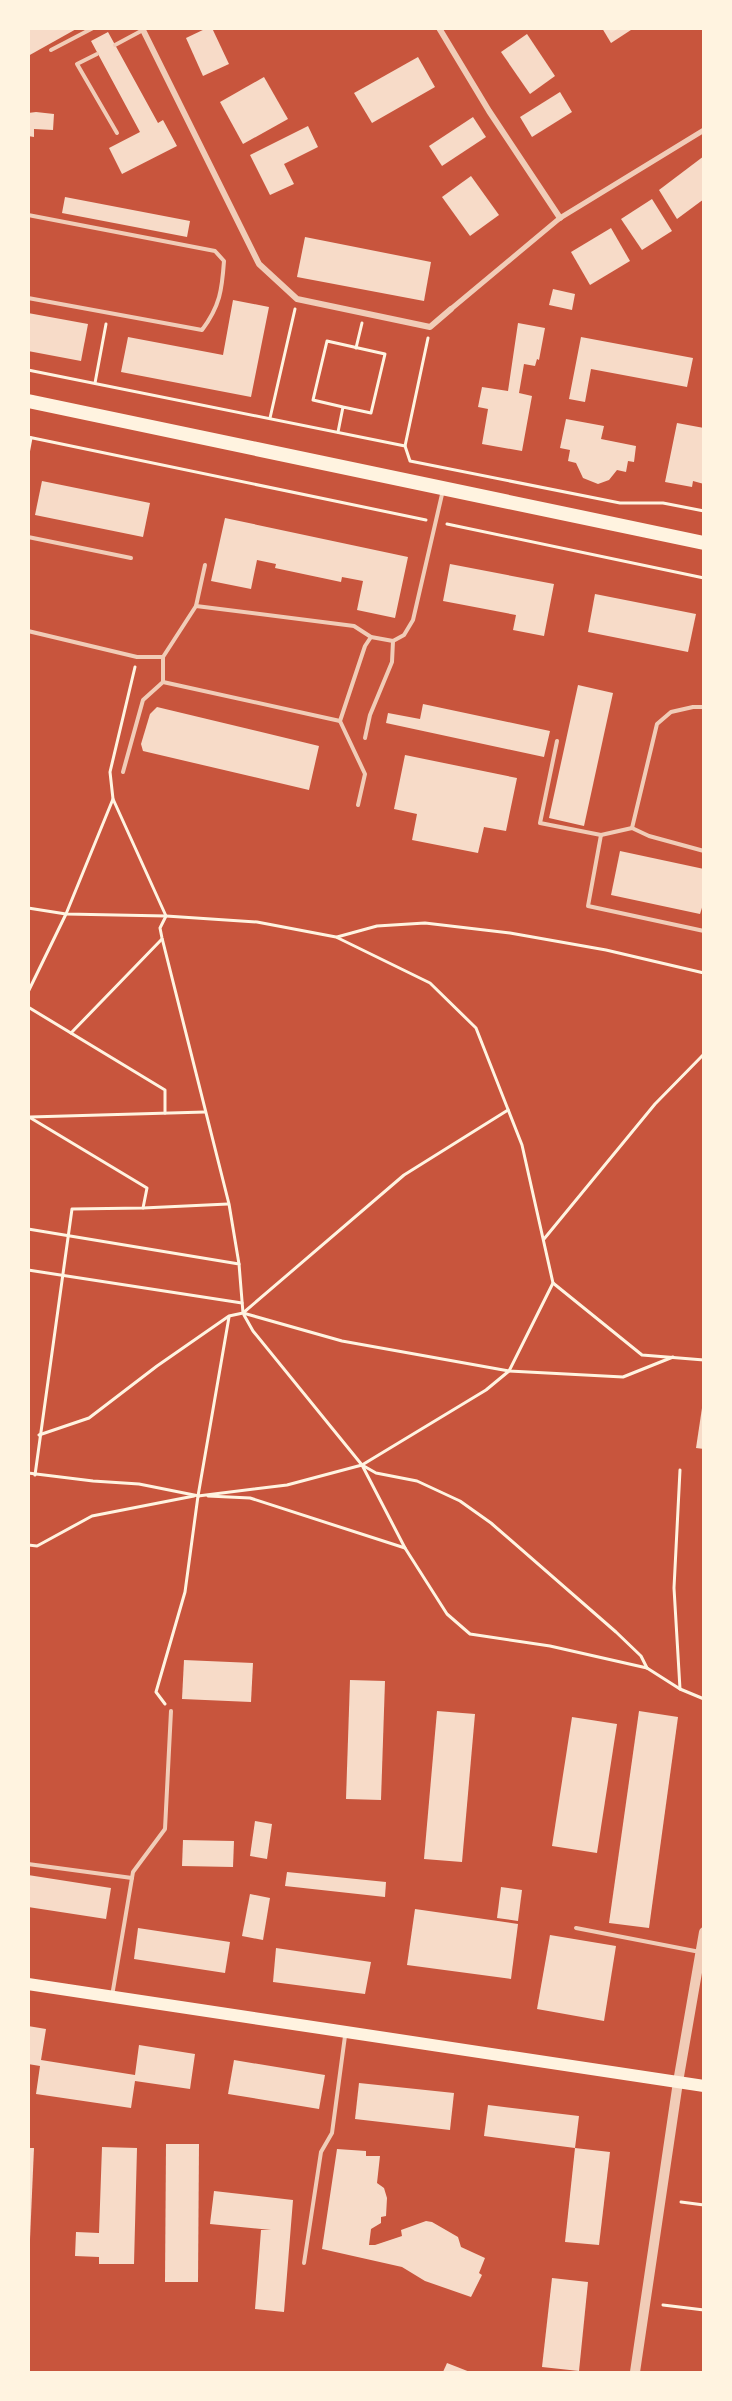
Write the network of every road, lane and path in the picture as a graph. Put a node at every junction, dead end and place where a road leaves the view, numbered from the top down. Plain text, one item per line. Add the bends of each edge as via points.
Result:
1 (93, 28) edge
2 (439, 28) edge
3 (142, 29) edge
4 (115, 45) dead end
5 (51, 50) dead end
6 (98, 54) dead end
7 (704, 130) edge
8 (117, 133) dead end
9 (28, 215) edge
10 (560, 218) junction
11 (28, 298) edge
12 (297, 298) junction
13 (451, 309) joint
14 (364, 312) junction
15 (109, 313) junction
16 (430, 327) junction
17 (356, 348) junction
18 (28, 370) edge
19 (95, 383) junction
20 (28, 401) edge
21 (343, 407) junction
22 (270, 418) junction
23 (338, 432) junction
24 (30, 438) edge
25 (405, 446) junction
26 (28, 454) edge
27 (443, 488) junction
28 (704, 511) edge
29 (435, 522) junction
30 (28, 537) edge
31 (704, 543) edge
32 (131, 558) dead end
33 (205, 565) dead end
34 (704, 578) edge
35 (196, 606) junction
36 (28, 631) edge
37 (371, 637) junction
38 (393, 641) junction
39 (137, 657) junction
40 (163, 657) junction
41 (163, 682) junction
42 (704, 707) edge
43 (340, 721) junction
44 (365, 738) dead end
45 (557, 741) dead end
46 (123, 771) dead end
47 (113, 798) junction
48 (358, 805) dead end
49 (632, 828) junction
50 (601, 835) junction
51 (704, 850) edge
52 (28, 908) edge
53 (66, 914) junction
54 (166, 916) junction
55 (704, 931) edge
56 (336, 937) junction
57 (162, 938) junction
58 (704, 973) edge
59 (28, 992) edge
60 (28, 1007) edge
61 (71, 1033) junction
62 (704, 1054) edge
63 (508, 1110) junction
64 (205, 1112) junction
65 (165, 1113) junction
66 (229, 1204) junction
67 (143, 1208) junction
68 (28, 1229) edge
69 (68, 1235) junction
70 (543, 1240) junction
71 (239, 1264) junction
72 (28, 1270) edge
73 (63, 1275) junction
74 (553, 1283) junction
75 (242, 1303) junction
76 (243, 1313) junction
77 (229, 1316) junction
78 (673, 1357) junction
79 (704, 1360) edge
80 (509, 1371) junction
81 (39, 1435) junction
82 (362, 1465) junction
83 (680, 1470) dead end
84 (28, 1473) edge
85 (35, 1474) junction
86 (198, 1496) junction
87 (28, 1545) edge
88 (405, 1548) junction
89 (647, 1668) junction
90 (680, 1689) junction
91 (704, 1699) edge
92 (171, 1711) joint
93 (28, 1864) edge
94 (132, 1878) junction
95 (576, 1928) dead end
96 (704, 1932) edge
97 (700, 1952) junction
98 (28, 1984) edge
99 (112, 1996) junction
100 (346, 2032) junction
101 (678, 2082) junction
102 (704, 2086) edge
103 (681, 2202) dead end
104 (704, 2205) edge
105 (304, 2263) dead end
106 (663, 2305) dead end
107 (704, 2310) edge
108 (635, 2373) edge

1 - 5 lane
2 - 10 street
3 - 4 lane
3 - 12 street via 259,264
6 - 8 lane via 76,64
7 - 10 street
9 - 15 lane via 214,251 224,261 223,288 214,313 202,330
10 - 13 street
11 - 15 lane
12 - 14 street
12 - 22 path
13 - 16 street
14 - 16 street
14 - 17 path
15 - 19 path
16 - 25 path
17 - 21 path via 384,354 371,413
17 - 21 path via 327,341 314,400
18 - 19 path
19 - 22 path
20 - 27 main road
21 - 23 path
22 - 23 path
23 - 25 path
24 - 26 path
24 - 29 path
25 - 28 path via 410,461 620,503 663,503
27 - 29 lane
27 - 31 main road
29 - 34 path
29 - 38 lane via 413,620 404,635
30 - 32 lane
33 - 35 lane
35 - 37 lane via 354,626
35 - 40 lane
36 - 39 lane
37 - 38 lane
37 - 43 lane
38 - 44 lane via 392,662
39 - 40 lane
39 - 47 path via 110,772
40 - 41 lane
41 - 43 lane
41 - 46 lane via 142,700
42 - 49 lane via 671,712 657,724
43 - 48 lane via 365,774
45 - 50 lane via 540,823
47 - 53 path
47 - 54 path
49 - 50 lane
49 - 51 lane
50 - 55 lane via 588,906
52 - 53 path
53 - 54 path
53 - 59 path
54 - 56 path via 257,921
54 - 57 path via 160,928
56 - 58 path via 377,926 424,923 596,948
56 - 63 path via 430,983 476,1028
57 - 61 path
57 - 64 path
60 - 61 path
61 - 65 path via 165,1090
62 - 70 path via 655,1104
63 - 70 path via 522,1145
63 - 76 path via 404,1175
64 - 65 path
64 - 66 path
65 - 67 path via 28,1117 147,1188
66 - 67 path
66 - 71 path
67 - 69 path via 72,1209
68 - 69 path
69 - 71 path
69 - 73 path
70 - 74 path
71 - 75 path
72 - 73 path
73 - 75 path
73 - 81 path
74 - 78 path via 642,1355
74 - 80 path
75 - 76 path
76 - 77 path
76 - 80 path via 342,1341
76 - 82 path via 253,1331
77 - 81 path via 89,1418
77 - 86 path
78 - 79 path
78 - 80 path via 623,1377
80 - 82 path via 486,1390
81 - 85 path
82 - 86 path via 287,1485
82 - 88 path
82 - 89 path via 376,1473 417,1481 460,1501 491,1523 616,1632 641,1656
83 - 90 path via 674,1588
84 - 85 path
85 - 86 path via 139,1484
86 - 87 path via 92,1516 37,1546
86 - 88 path via 250,1498
86 - 92 path via 185,1592 156,1692
88 - 89 path via 447,1614 470,1634 550,1646
89 - 90 path
90 - 91 path
92 - 94 lane via 165,1829
93 - 94 lane
94 - 99 lane
95 - 97 lane
96 - 97 street
97 - 101 street
98 - 99 main road
99 - 100 main road
100 - 101 main road
100 - 105 lane via 332,2133 321,2152
101 - 102 main road
101 - 108 street
103 - 104 path
106 - 107 path

